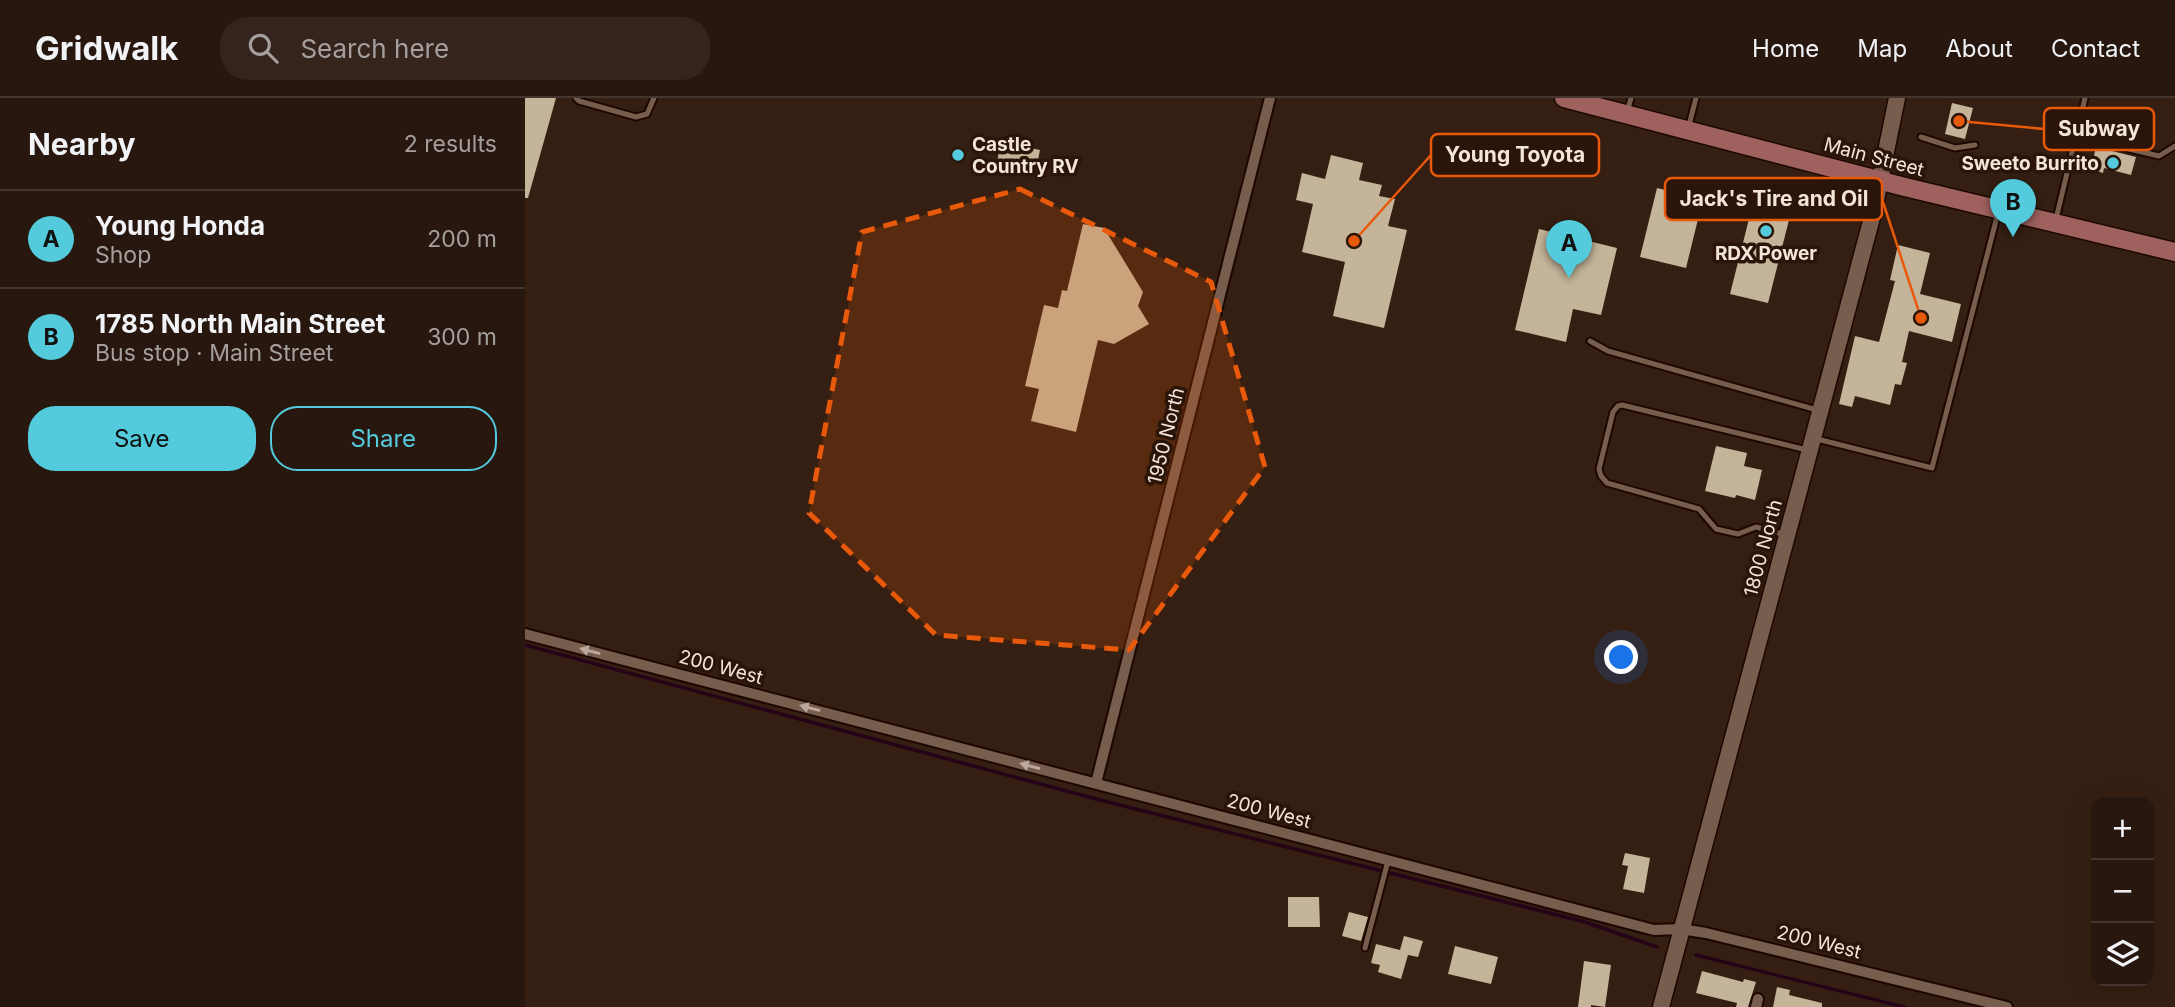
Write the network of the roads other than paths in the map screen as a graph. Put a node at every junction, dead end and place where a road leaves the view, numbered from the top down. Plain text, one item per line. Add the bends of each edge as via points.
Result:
1 (576, 98) edge
2 (653, 98) edge
3 (1270, 98) edge
4 (1564, 98) edge
5 (1696, 98) edge
6 (1897, 98) edge
7 (2085, 98) edge
8 (1629, 106) edge
9 (2079, 123) junction
10 (1688, 129) junction
11 (1921, 137) dead end
12 (1975, 145) dead end
13 (2175, 146) edge
14 (1880, 180) junction
15 (1999, 210) junction
16 (2055, 222) junction
17 (2175, 252) edge
18 (1590, 341) dead end
19 (1821, 411) junction
20 (1812, 445) junction
21 (1789, 535) junction
22 (525, 634) edge
23 (1096, 783) junction
24 (1387, 864) junction
25 (1681, 929) junction
26 (1364, 948) dead end
27 (1661, 1007) edge
28 (2007, 1007) edge

1 - 2 lane via 636,117 647,114
3 - 23 street, 1950 North
4 - 8 main road, Main Street
5 - 10 lane
6 - 14 street, 1800 North
7 - 9 lane
8 - 10 main road, Main Street
9 - 13 lane via 2095,141 2159,156
9 - 16 lane
10 - 14 main road, Main Street
11 - 12 lane via 1955,148
14 - 15 main road, Main Street
14 - 19 street, 1800 North
15 - 16 main road, Main Street
15 - 20 lane via 1932,468
16 - 17 main road, Main Street
18 - 19 lane via 1608,351
19 - 20 street, 1800 North
20 - 21 street, 1800 North
20 - 21 lane via 1622,405 1613,412 1599,469 1607,482 1699,509 1716,528 1738,534 1756,527
21 - 25 street, 1800 North
23 -> 22 street, 200 West
23 - 24 street, 200 West
24 - 25 street, 200 West via 1654,930
24 - 26 lane
25 - 27 street, 1800 North
25 - 28 street, 200 West

